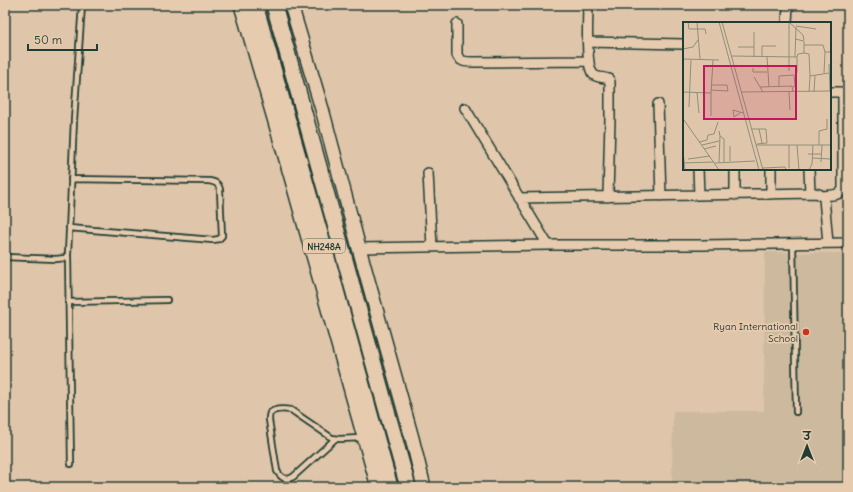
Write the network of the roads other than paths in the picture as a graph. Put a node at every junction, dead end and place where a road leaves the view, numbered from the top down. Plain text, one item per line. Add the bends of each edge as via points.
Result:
1 (82, 5) edge
2 (241, 5) edge
3 (255, 5) edge
4 (274, 5) edge
5 (291, 5) edge
6 (588, 5) edge
7 (788, 5) edge
8 (787, 22) edge
9 (457, 24) dead end
10 (588, 42) junction
11 (682, 44) dead end
12 (589, 62) junction
13 (831, 92) edge
14 (658, 104) dead end
15 (465, 108) dead end
16 (698, 170) edge
17 (735, 170) edge
18 (771, 170) edge
19 (809, 170) edge
20 (428, 173) dead end
21 (71, 179) junction
22 (810, 193) junction
23 (771, 194) junction
24 (735, 195) junction
25 (661, 196) junction
26 (698, 196) junction
27 (823, 196) junction
28 (608, 197) junction
29 (519, 198) junction
30 (69, 228) junction
31 (793, 243) junction
32 (828, 243) junction
33 (848, 243) edge
34 (548, 245) junction
35 (432, 247) junction
36 (359, 248) junction
37 (68, 256) junction
38 (5, 257) edge
39 (167, 300) dead end
40 (68, 302) junction
41 (796, 412) dead end
42 (364, 438) junction
43 (336, 439) junction
44 (71, 464) dead end
45 (378, 487) edge
46 (390, 487) edge
47 (408, 487) edge
48 (424, 487) edge

1 - 21 lane
2 - 42 main road
3 - 46 highway, NH248A
4 - 47 highway, NH248A
5 - 36 main road
6 - 10 street
7 - 8 street
9 - 12 street via 457,55 461,61
10 - 11 street
10 - 12 street
12 - 28 street via 596,77 608,78 610,82
13 - 27 street via 840,92 843,95 843,190 839,194
14 - 25 street
15 - 29 street
16 - 26 street
17 - 24 street
18 - 23 street
19 - 22 street
20 - 35 street
21 - 30 lane
21 - 30 lane via 214,182 220,190 222,236 213,240
22 - 23 street
22 - 27 street
23 - 24 street
24 - 26 street
25 - 26 street
25 - 28 street
27 - 32 street
28 - 29 street
29 - 34 street
30 - 37 lane
31 - 32 street
31 - 34 street
31 - 41 lane
32 - 33 street
34 - 35 street
35 - 36 street
36 - 48 main road
37 - 38 lane via 56,259
37 - 40 lane
39 - 40 lane
40 - 44 lane
42 - 43 lane
42 - 45 main road
43 - 43 lane via 291,410 281,409 269,414 277,471 283,478 293,477

